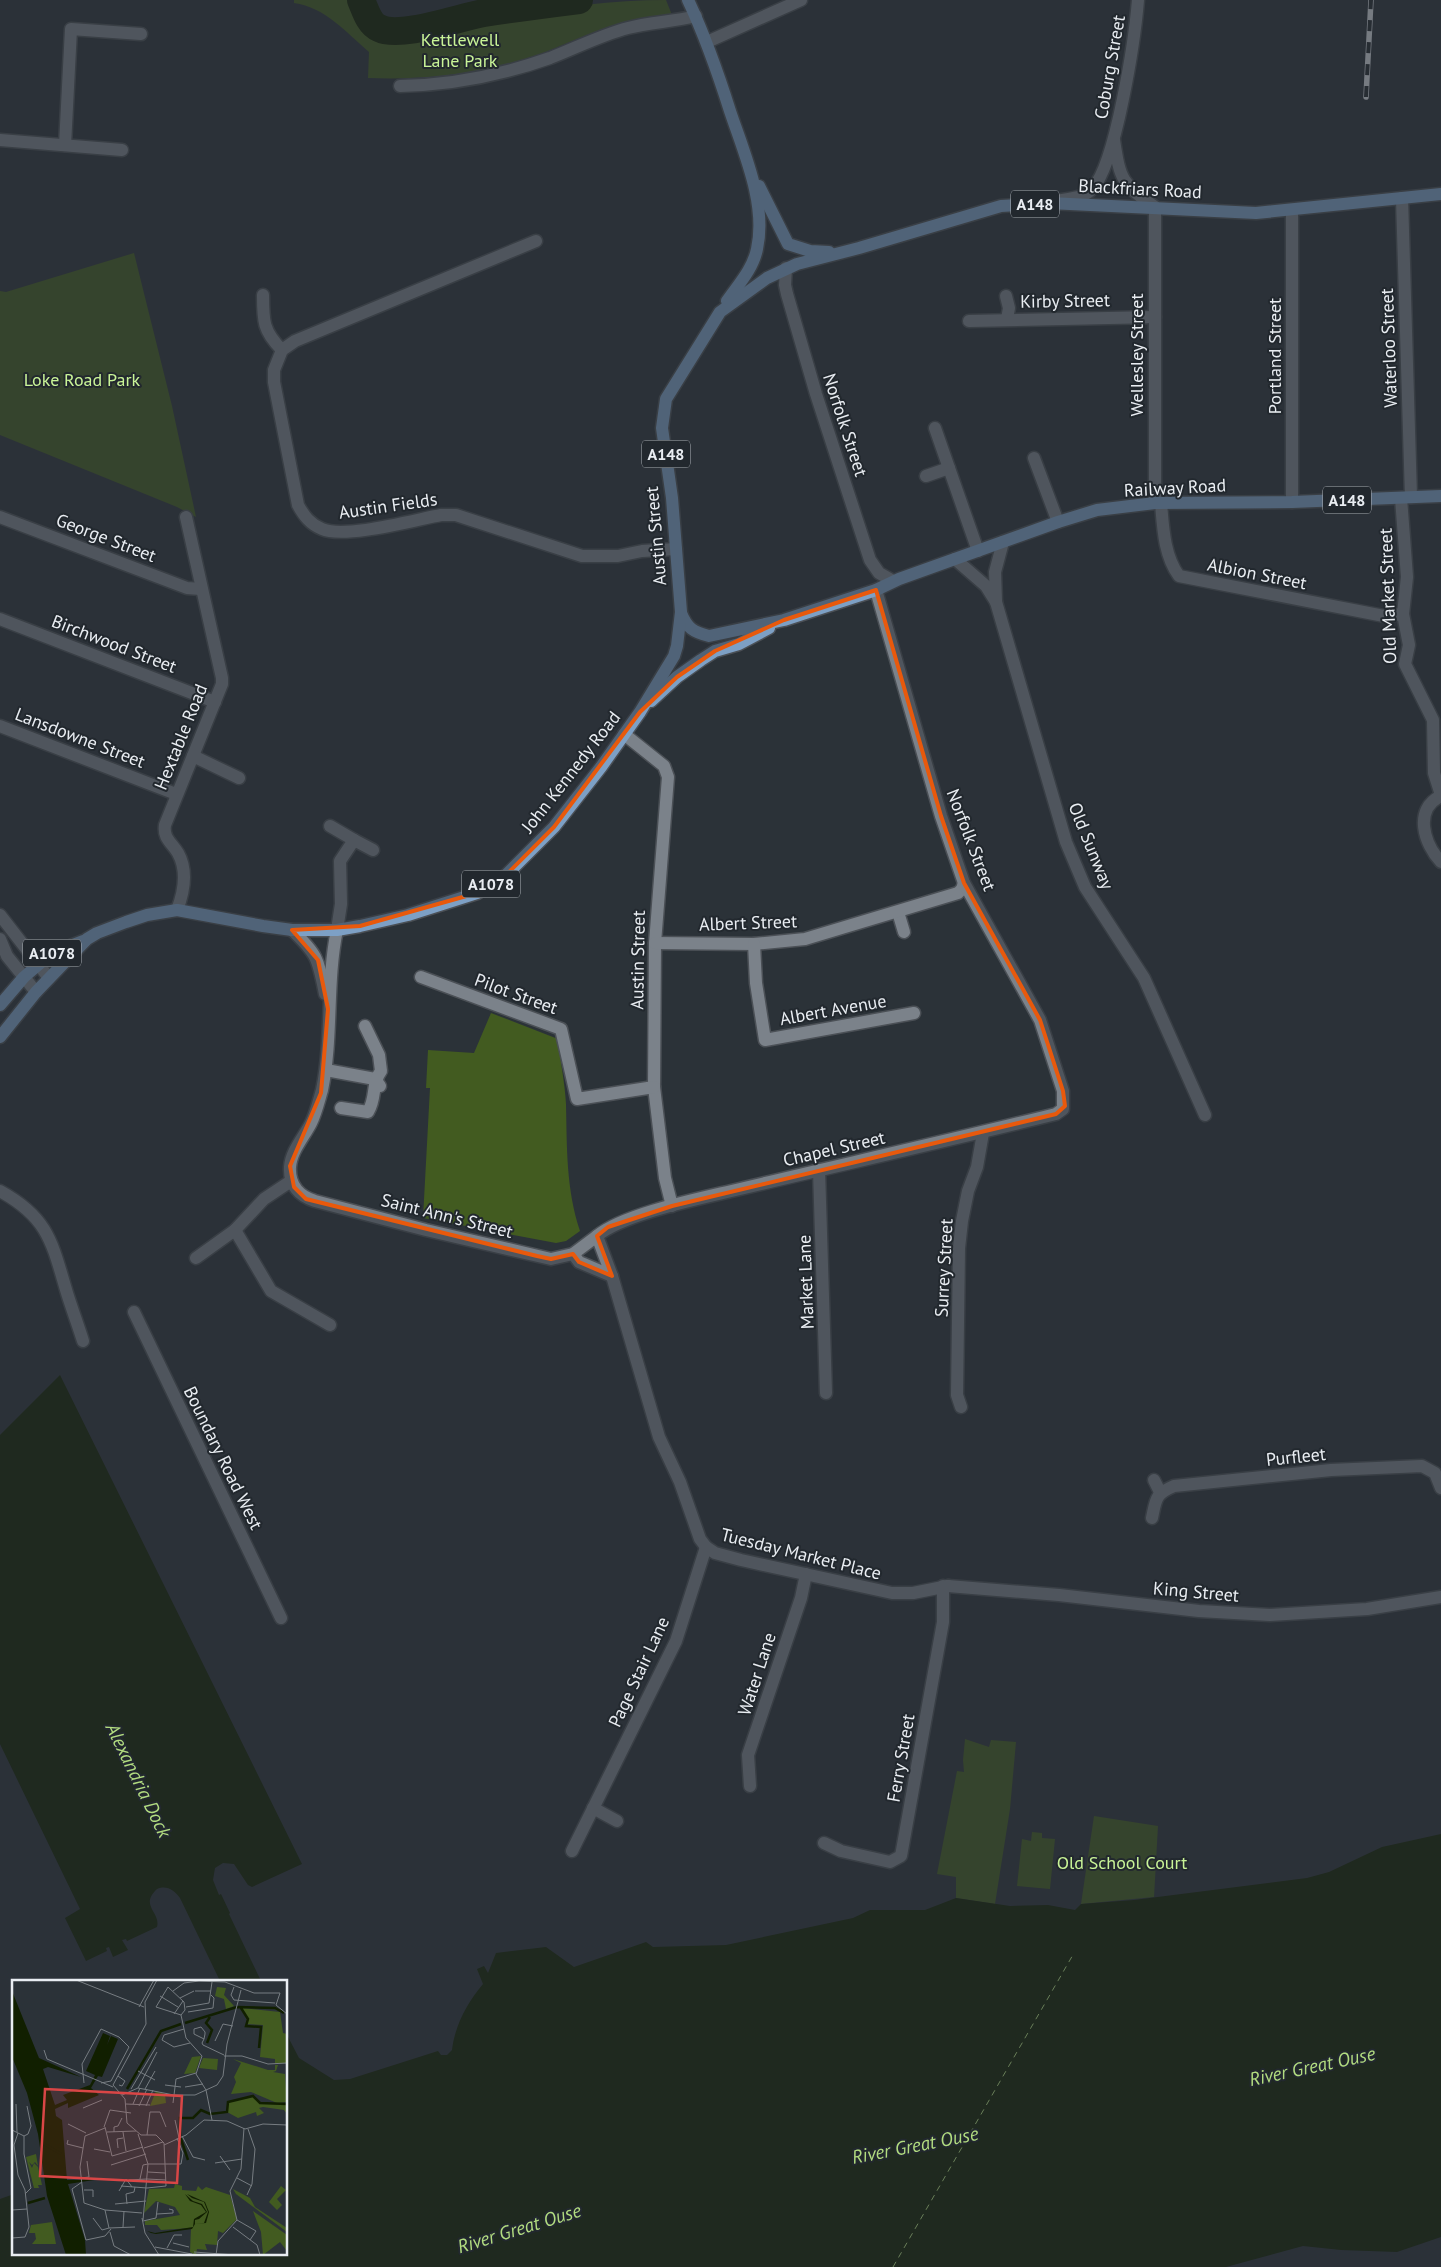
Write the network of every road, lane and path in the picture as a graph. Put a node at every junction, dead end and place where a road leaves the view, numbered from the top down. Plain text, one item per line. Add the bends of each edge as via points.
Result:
1 (688, 0) edge
2 (801, 0) edge
3 (1138, 0) edge
4 (696, 16) junction
5 (141, 34) dead end
6 (707, 42) junction
7 (400, 86) dead end
8 (0, 140) edge
9 (1114, 140) junction
10 (65, 145) junction
11 (122, 150) dead end
12 (747, 162) junction
13 (1441, 194) edge
14 (1402, 198) junction
15 (1049, 203) junction
16 (1155, 206) junction
17 (1292, 210) junction
18 (536, 241) dead end
19 (844, 252) junction
20 (786, 268) junction
21 (263, 295) dead end
22 (1006, 296) dead end
23 (720, 312) junction
24 (1154, 317) junction
25 (1007, 319) junction
26 (969, 321) dead end
27 (282, 350) junction
28 (935, 428) dead end
29 (1034, 458) dead end
30 (949, 468) junction
31 (926, 476) dead end
32 (1441, 496) edge
33 (1406, 497) junction
34 (1292, 502) junction
35 (1158, 503) junction
36 (0, 517) edge
37 (186, 518) dead end
38 (1058, 522) junction
39 (1003, 542) junction
40 (676, 549) junction
41 (978, 551) junction
42 (955, 559) junction
43 (893, 581) junction
44 (201, 590) junction
45 (876, 590) junction
46 (996, 602) junction
47 (681, 612) junction
48 (1403, 614) junction
49 (0, 619) edge
50 (784, 620) junction
51 (215, 702) junction
52 (640, 712) junction
53 (0, 726) edge
54 (624, 734) junction
55 (193, 756) junction
56 (238, 778) dead end
57 (176, 794) junction
58 (1441, 796) edge
59 (330, 826) dead end
60 (354, 840) junction
61 (373, 850) dead end
62 (1441, 862) edge
63 (964, 883) junction
64 (177, 910) junction
65 (898, 912) junction
66 (0, 915) edge
67 (292, 930) junction
68 (337, 930) junction
69 (904, 932) dead end
70 (0, 939) edge
71 (87, 939) junction
72 (655, 943) junction
73 (754, 944) junction
74 (38, 965) junction
75 (24, 977) junction
76 (421, 977) dead end
77 (49, 978) junction
78 (36, 992) junction
79 (0, 1005) edge
80 (328, 1009) junction
81 (914, 1013) dead end
82 (365, 1026) dead end
83 (0, 1037) edge
84 (326, 1070) junction
85 (377, 1082) junction
86 (654, 1088) junction
87 (1064, 1091) joint
88 (341, 1108) dead end
89 (1205, 1115) dead end
90 (983, 1133) junction
91 (819, 1170) junction
92 (291, 1181) junction
93 (0, 1191) edge
94 (672, 1206) junction
95 (235, 1230) junction
96 (598, 1236) junction
97 (573, 1254) junction
98 (196, 1258) dead end
99 (612, 1276) junction
100 (134, 1312) dead end
101 (330, 1325) dead end
102 (83, 1341) dead end
103 (826, 1393) dead end
104 (961, 1407) dead end
105 (1154, 1480) dead end
106 (1441, 1488) edge
107 (1160, 1492) junction
108 (1152, 1518) dead end
109 (706, 1547) junction
110 (806, 1574) junction
111 (945, 1586) junction
112 (1441, 1597) edge
113 (280, 1618) dead end
114 (750, 1786) dead end
115 (593, 1808) junction
116 (617, 1821) dead end
117 (824, 1843) dead end
118 (572, 1851) dead end

1 - 4 main road, A148
2 - 6 street
3 - 9 street, Coburg Street
4 - 6 main road, A148
4 - 7 street via 627,28 515,70 428,86
5 - 10 street via 71,29
6 - 12 main road, A148
8 - 10 street
9 - 15 street, Coburg Street via 1094,188 1085,196
9 - 16 street, Coburg Street via 1119,172 1126,183
10 - 11 street
12 - 19 main road, A148 via 788,244 810,251
12 - 23 main road, A148 via 757,203 757,252 746,275
13 - 14 main road, Blackfriars Road / A148
14 - 17 main road, Blackfriars Road / A148
14 - 33 street, Waterloo Street
15 - 16 main road, Blackfriars Road / A148
15 - 19 main road, Blackfriars Road / A148 via 1001,206
16 - 17 main road, Blackfriars Road / A148 via 1256,213
16 - 24 street, Wellesley Street
17 - 34 street, Portland Street
18 - 27 street via 295,341
19 - 20 main road, Blackfriars Road / A148
20 - 23 main road, Austin Street / A148
20 - 43 street, Norfolk Street via 787,294 870,560 879,573
21 - 27 street via 263,324
22 - 25 street, Kirby Street
23 - 40 main road, Austin Street / A148 via 666,399 662,415
24 - 25 street, Kirby Street
24 - 35 street, Wellesley Street
25 - 26 street, Kirby Street
27 - 40 street, Austin Fields via 274,370 274,382 294,492 305,517 323,529 340,533 456,515 582,556 618,556
28 - 30 street
29 - 38 street
30 - 31 street
30 - 41 street
32 - 33 main road, Railway Road / A148
33 - 34 main road, Railway Road / A148
33 - 48 street, Old Market Street via 1407,577
34 - 35 main road, Railway Road / A148
35 - 38 main road, Railway Road / A148 via 1097,510
35 - 48 street, Albion Street via 1167,549 1179,576 1384,616
36 - 44 street, George Street via 187,588
37 - 44 street, Hextable Road
38 - 39 main road, Railway Road / A148
39 - 41 main road, Railway Road / A148
39 - 46 street, Old Sunway via 995,572
40 - 47 main road, Austin Street / A148
41 - 42 main road, Railway Road / A148
42 - 43 main road, Railway Road / A148
42 - 46 street, Old Sunway via 986,586
43 - 45 main road, John Kennedy Road / A148
44 - 51 street, Hextable Road via 222,678
45 - 50 main road, John Kennedy Road / A148
45 - 63 street, Norfolk Street via 940,816
46 - 89 street, Old Sunway via 1066,842 1085,887 1144,978
47 - 50 main road, John Kennedy Road / A148 via 686,626 708,636
47 - 52 main road, John Kennedy Road / A1078 via 674,656
48 - 58 street, Old Market Street via 1410,646 1405,664 1433,720 1434,773
49 - 51 street, Birchwood Street
50 - 52 main road, John Kennedy Road via 739,644 715,651 677,677
51 - 55 street, Hextable Road
52 - 54 main road, John Kennedy Road / A1078
53 - 57 street, Lansdowne Street
54 - 68 main road, John Kennedy Road / A1078 via 554,826 506,876 477,893 444,905
54 - 72 street, Austin Street via 664,766 668,777
55 - 56 street
55 - 57 street, Hextable Road
57 - 64 street, Hextable Road via 164,831 180,858 184,878 184,892
58 - 62 street via 1432,800 1424,818 1428,845
59 - 60 street
60 - 61 street
60 - 68 street via 340,861 341,904
63 - 65 street, Albert Street via 958,893
63 - 87 street, Norfolk Street via 1040,1020
64 - 67 main road, John Kennedy Road / A1078
64 - 71 main road, John Kennedy Road / A1078 via 126,922
65 - 69 street
65 - 73 street, Albert Street via 805,939
66 - 74 street
67 - 68 main road, John Kennedy Road / A1078
67 - 80 street via 318,960
68 - 80 street
70 - 75 street via 7,956
71 - 74 main road, A1078 via 52,953
71 - 77 main road, John Kennedy Road / A1078
72 - 73 street, Albert Street
72 - 86 street, Austin Street
73 - 81 street, Albert Avenue via 765,1040
74 - 75 main road, A1078
74 - 77 street
75 - 78 street
75 - 79 main road, A1078
76 - 86 street, Pilot Street via 561,1029 577,1099
77 - 78 main road, John Kennedy Road / A1078
78 - 83 main road, A1078
80 - 84 street
82 - 85 street via 379,1055 382,1071
84 - 85 street
84 - 92 street via 313,1120 292,1157
85 - 88 street via 374,1102 368,1112
86 - 94 street, Austin Street via 665,1178
87 - 90 street, Chapel Street via 1064,1106 1060,1112
90 - 91 street, Chapel Street
90 - 104 street, Surrey Street via 968,1191 959,1248 957,1395
91 - 94 street, Chapel Street
91 - 103 street, Market Lane
92 - 95 street via 264,1199
92 - 97 street, Saint Ann's Street via 306,1199 544,1258
93 - 102 street via 21,1203 41,1224 55,1249
94 - 96 street, Chapel Street via 608,1227
95 - 98 street
95 - 101 street via 272,1291
96 - 97 street, Saint Ann's Street
96 - 99 street, Tuesday Market Place
97 - 99 street via 579,1262
99 - 109 street, Tuesday Market Place via 659,1437
100 - 113 street, Boundary Road West
105 - 107 street
106 - 107 street, Purfleet via 1439,1478 1422,1466 1331,1470 1174,1486
107 - 108 street
109 - 110 street, Tuesday Market Place via 715,1553
109 - 115 street, Page Stair Lane via 676,1641
110 - 111 street, Tuesday Market Place via 892,1594
110 - 114 street, Water Lane via 801,1598 748,1755
111 - 112 street, King Street via 1199,1612 1270,1615 1367,1609
111 - 117 street, Ferry Street via 943,1622 901,1856 890,1862 841,1851
115 - 116 street
115 - 118 street, Page Stair Lane

